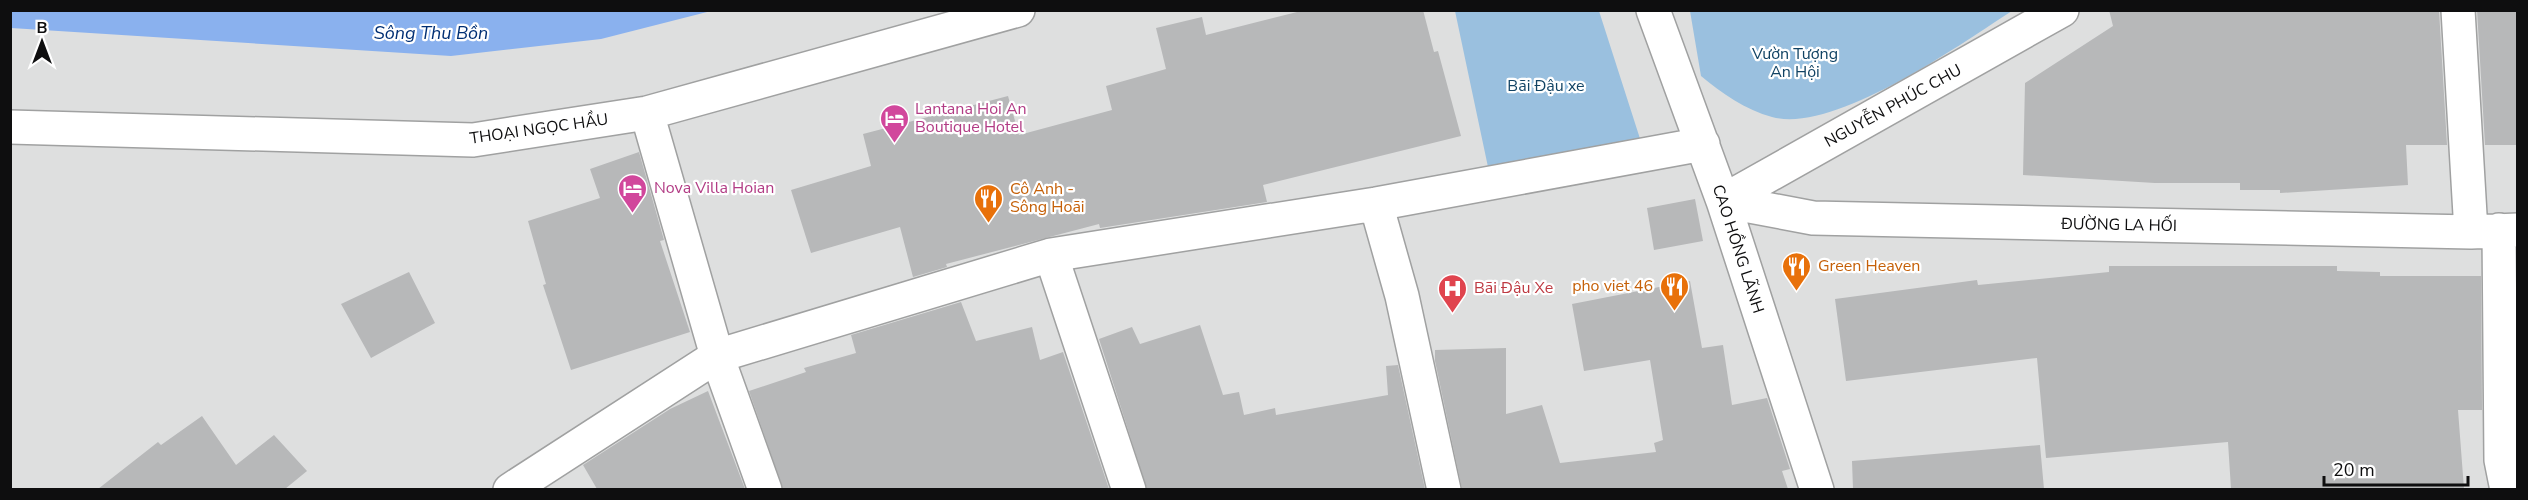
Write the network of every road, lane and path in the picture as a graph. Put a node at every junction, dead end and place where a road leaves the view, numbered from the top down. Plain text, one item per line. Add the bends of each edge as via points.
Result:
1 (1018, 10) edge
2 (1653, 10) edge
3 (2062, 10) edge
4 (2458, 10) edge
5 (646, 113) junction
6 (10, 127) edge
7 (1703, 144) junction
8 (1723, 201) junction
9 (1377, 204) junction
10 (2496, 231) edge
11 (1051, 255) junction
12 (717, 356) junction
13 (510, 489) edge
14 (765, 489) edge
15 (1129, 489) edge
16 (1444, 489) edge
17 (1817, 489) edge
18 (2507, 489) edge

1 - 5 street, THOẠI NGỌC HẦU
2 - 7 street, CAO HỒNG LÃNH
3 - 8 street, NGUYỄN PHÚC CHU
4 - 10 street
5 - 6 street, THOẠI NGỌC HẦU via 472,140
5 - 12 street
7 - 8 street, CAO HỒNG LÃNH
7 - 9 street
8 - 10 street, ĐƯỜNG LA HỐI via 1813,218
8 - 17 street, CAO HỒNG LÃNH
9 - 11 street
9 - 16 street via 1402,296
10 - 18 street via 2501,460
11 - 12 street
11 - 15 street
12 - 13 street
12 - 14 street

